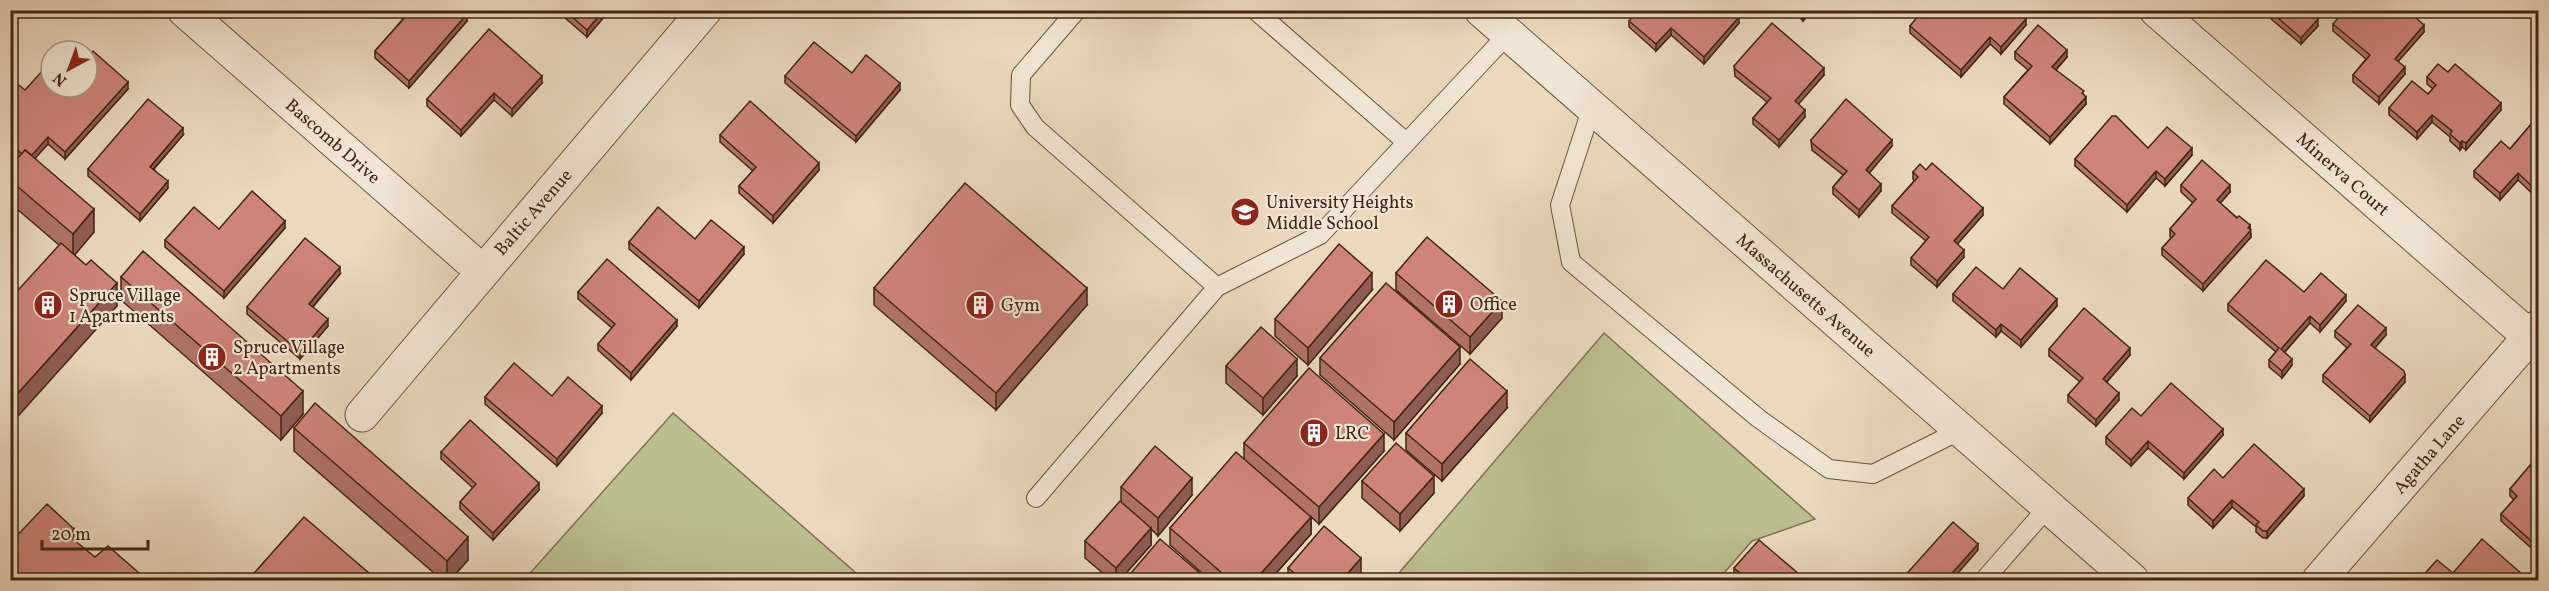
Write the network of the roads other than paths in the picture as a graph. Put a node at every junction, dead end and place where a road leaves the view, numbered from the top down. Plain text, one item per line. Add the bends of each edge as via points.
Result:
1 (184, 10) edge
2 (705, 10) edge
3 (1077, 10) edge
4 (1255, 10) edge
5 (1481, 10) edge
6 (2156, 10) edge
7 (1508, 34) junction
8 (1592, 107) junction
9 (1406, 142) junction
10 (482, 271) junction
11 (1217, 287) junction
12 (2534, 332) edge
13 (362, 415) dead end
14 (1961, 430) junction
15 (1036, 498) dead end
16 (2048, 507) junction
17 (1983, 580) edge
18 (2132, 580) edge
19 (2319, 580) edge

1 - 10 street, Bascomb Drive
2 - 10 street, Baltic Avenue
3 - 11 lane via 1021,75 1020,105 1035,127
4 - 9 lane
5 - 7 street, Massachusetts Avenue
6 - 12 street, Minerva Court
7 - 8 street, Massachusetts Avenue
7 - 9 lane
8 - 14 street, Massachusetts Avenue
8 - 14 lane via 1560,205 1571,262 1758,418 1829,469 1873,474
9 - 11 lane via 1320,235
10 - 13 street, Baltic Avenue
11 - 15 lane
12 - 19 street, Agatha Lane
14 - 16 street, Massachusetts Avenue
16 - 17 lane
16 - 18 street, Massachusetts Avenue

